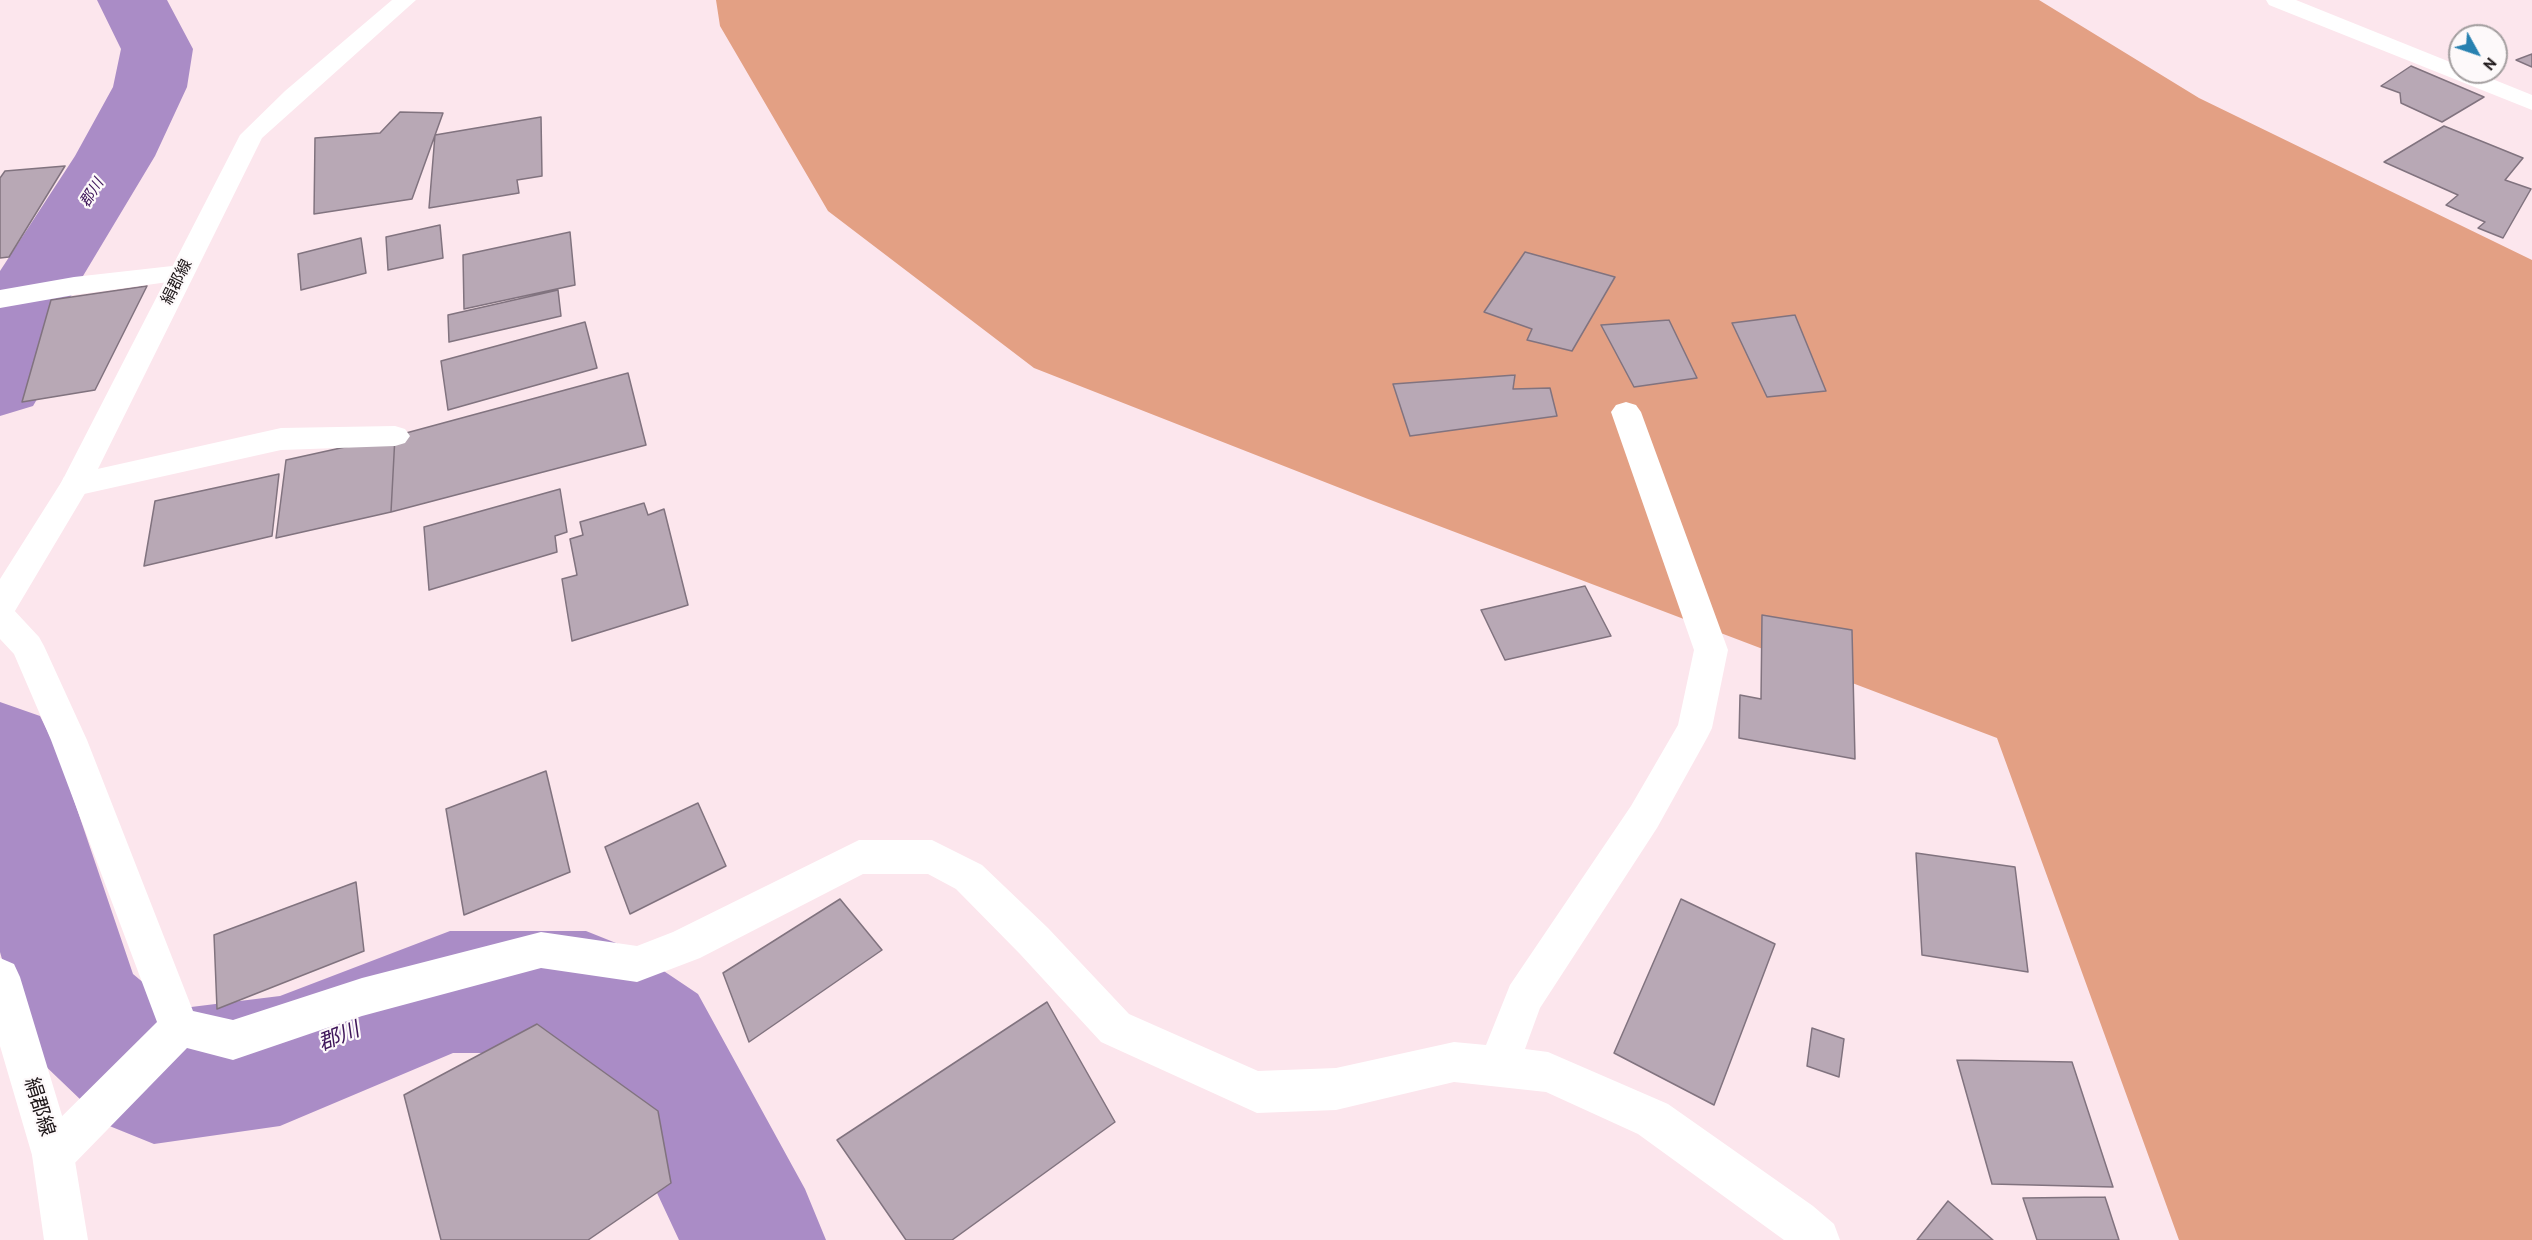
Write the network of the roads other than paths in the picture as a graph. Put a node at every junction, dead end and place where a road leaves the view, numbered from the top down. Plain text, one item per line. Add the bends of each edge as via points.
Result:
1 (405, 0) edge
2 (2277, 0) edge
3 (2532, 103) edge
4 (181, 273) junction
5 (2, 299) edge
6 (1626, 412) dead end
7 (395, 436) dead end
8 (75, 485) junction
9 (0, 607) edge
10 (0, 617) edge
11 (0, 977) edge
12 (171, 1036) junction
13 (1498, 1067) junction
14 (53, 1155) junction
15 (66, 1240) edge
16 (1818, 1240) edge

1 - 4 street, 絹郡線 via 252,135
2 - 3 street
4 - 5 street
4 - 8 street, 絹郡線
6 - 13 street via 1711,650 1695,728 1644,817 1524,998
7 - 8 street via 281,440
8 - 9 street, 絹郡線
10 - 12 street via 27,646 69,740 166,997
11 - 14 street, 絹郡線
12 - 13 street via 233,1040 362,997 541,950 638,964 686,945 859,857 932,857 969,878 1115,1028 1257,1092 1336,1089 1454,1062
12 - 14 street
13 - 16 street via 1548,1072 1653,1119
14 - 15 street, 絹郡線

